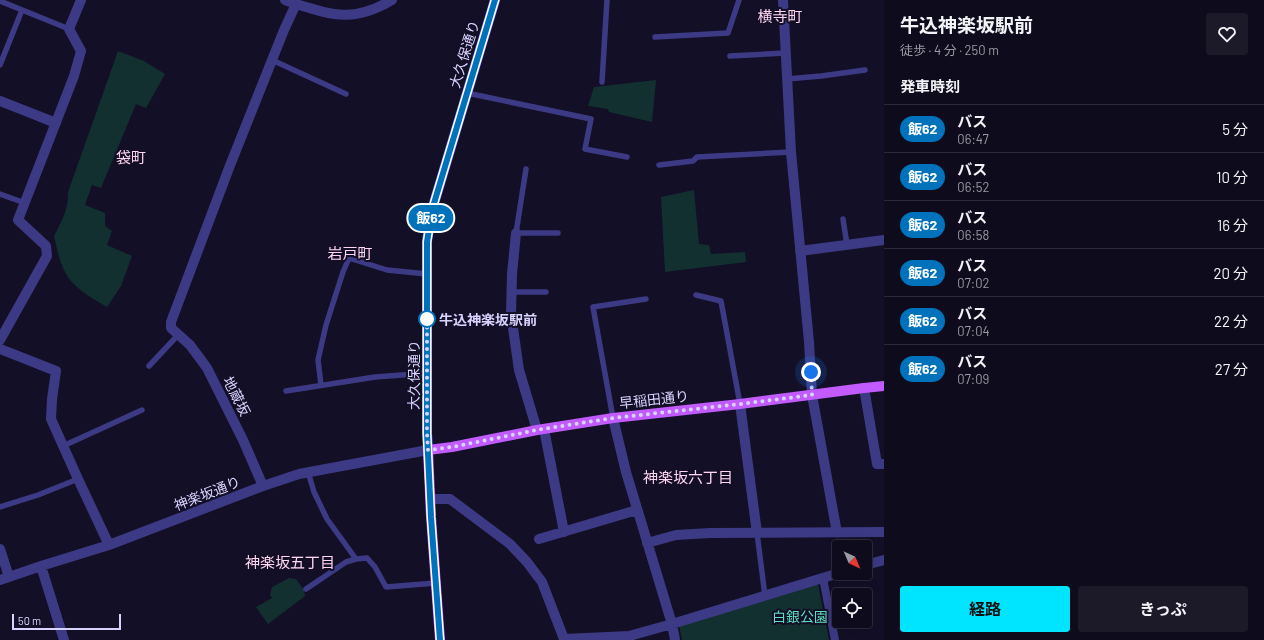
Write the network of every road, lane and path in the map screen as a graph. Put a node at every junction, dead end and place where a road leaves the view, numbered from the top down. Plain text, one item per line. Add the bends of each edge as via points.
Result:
1 (81, 0) edge
2 (285, 0) edge
3 (392, 0) edge
4 (495, 0) edge
5 (607, 0) edge
6 (739, 0) edge
7 (783, 0) edge
8 (0, 1) edge
9 (296, 4) junction
10 (22, 10) junction
11 (69, 29) junction
12 (655, 37) dead end
13 (785, 53) junction
14 (730, 56) dead end
15 (272, 60) junction
16 (0, 65) edge
17 (865, 70) dead end
18 (787, 79) junction
19 (602, 82) dead end
20 (467, 93) junction
21 (346, 94) dead end
22 (0, 101) edge
23 (56, 123) junction
24 (791, 152) junction
25 (627, 157) dead end
26 (660, 165) dead end
27 (526, 169) dead end
28 (0, 194) edge
29 (24, 203) junction
30 (843, 219) dead end
31 (516, 233) junction
32 (558, 233) dead end
33 (884, 240) edge
34 (847, 245) junction
35 (800, 251) junction
36 (427, 274) junction
37 (512, 292) junction
38 (546, 292) dead end
39 (696, 295) dead end
40 (646, 299) dead end
41 (175, 332) junction
42 (0, 340) edge
43 (0, 349) edge
44 (149, 366) dead end
45 (428, 373) junction
46 (321, 385) junction
47 (884, 386) edge
48 (864, 388) junction
49 (286, 391) dead end
50 (812, 395) junction
51 (740, 404) junction
52 (142, 410) dead end
53 (613, 418) junction
54 (541, 429) junction
55 (63, 446) junction
56 (428, 450) junction
57 (884, 464) edge
58 (308, 472) junction
59 (78, 479) junction
60 (263, 486) junction
61 (431, 500) junction
62 (0, 507) edge
63 (637, 510) junction
64 (564, 532) junction
65 (884, 532) edge
66 (757, 533) junction
67 (837, 533) junction
68 (539, 539) dead end
69 (647, 543) junction
70 (109, 545) junction
71 (0, 549) edge
72 (356, 559) junction
73 (884, 560) edge
74 (872, 563) edge
75 (41, 566) junction
76 (832, 575) edge
77 (823, 578) junction
78 (4, 579) edge
79 (436, 583) junction
80 (306, 589) dead end
81 (765, 598) junction
82 (672, 624) junction
83 (639, 637) edge
84 (564, 639) edge
85 (64, 640) edge
86 (440, 640) edge
87 (675, 640) edge
88 (835, 640) edge

1 - 11 street
2 - 9 street
3 - 9 street via 373,10 345,15 325,13
4 - 20 main road, 大久保通り
5 - 19 lane
6 - 12 lane via 728,33
7 - 13 street
8 - 10 lane
9 - 15 street
10 - 11 lane
10 - 16 lane
11 - 23 street via 81,51
13 - 14 lane
13 - 18 street
15 - 21 lane
15 - 41 street via 171,322
17 - 18 lane
18 - 24 street
20 - 25 lane via 591,118 585,149
20 - 36 main road, 大久保通り via 432,210 427,242
22 - 23 street
23 - 29 street
24 - 26 lane via 697,158 693,161
24 - 35 street
27 - 31 lane
28 - 29 lane
29 - 42 street via 18,220 46,246 47,256
30 - 34 lane
31 - 32 lane
31 - 37 street
33 - 34 street
34 - 35 street
35 - 50 street
36 - 45 main road, 大久保通り
36 - 46 lane via 387,270 349,258 326,325 318,360
37 - 38 lane
37 - 54 street via 511,314 519,370
39 - 51 lane via 721,301
40 - 53 lane via 593,307
41 - 44 lane
41 - 60 street, 地蔵坂 via 190,345 206,368
43 - 55 street via 56,371 51,419
45 - 46 lane via 375,376
45 - 56 main road, 大久保通り
46 - 49 lane
47 - 48 main road, 早稲田通り
48 - 50 main road, 早稲田通り
48 - 57 street via 877,464
50 - 51 main road, 早稲田通り
50 - 67 street
51 - 53 main road, 早稲田通り
51 - 66 street
52 - 55 lane
53 - 54 main road, 早稲田通り
53 - 63 street
54 - 56 main road, 早稲田通り
54 - 64 street
55 - 59 street
56 - 58 street, 神楽坂通り
56 - 61 main road, 大久保通り
58 - 60 street, 神楽坂通り
58 - 72 lane via 327,519
59 - 62 lane
59 - 70 street
60 - 70 street, 神楽坂通り
61 - 79 main road, 大久保通り
61 - 84 street via 450,498 510,544 542,582
63 - 64 street
63 - 69 street
64 - 68 street
65 - 67 street
66 - 67 street
66 - 69 street via 676,535
66 - 81 lane
69 - 82 street
70 - 75 street, 神楽坂通り
71 - 78 street
72 - 79 lane via 367,558 386,587
72 - 80 lane via 346,562
73 - 74 street
75 - 78 street, 神楽坂通り
75 - 85 street
76 - 77 street
77 - 81 street
77 - 88 street
79 - 86 main road, 大久保通り
81 - 82 street
82 - 83 street
82 - 87 street
83 - 84 street

